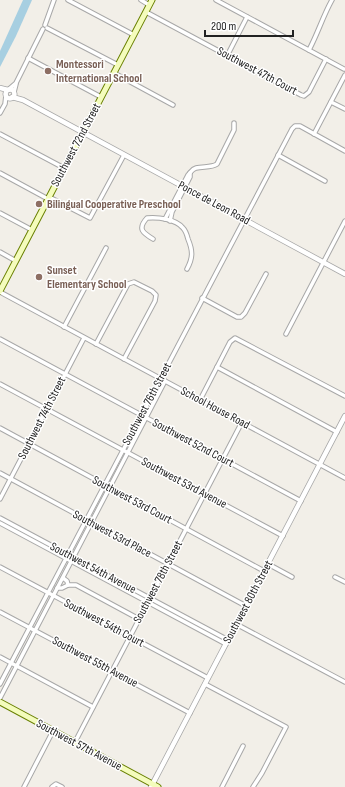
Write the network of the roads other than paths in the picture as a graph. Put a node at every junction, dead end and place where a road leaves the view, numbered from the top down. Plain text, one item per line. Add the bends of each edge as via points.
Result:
1 (54, 0) edge
2 (68, 0) edge
3 (141, 0) edge
4 (216, 0) edge
5 (332, 0) edge
6 (151, 2) edge
7 (146, 12) junction
8 (247, 17) junction
9 (45, 28) junction
10 (134, 35) junction
11 (309, 50) junction
12 (228, 56) junction
13 (28, 58) junction
14 (326, 59) junction
15 (118, 66) junction
16 (345, 71) edge
17 (114, 73) junction
18 (0, 89) edge
19 (10, 94) junction
20 (101, 97) junction
21 (331, 102) junction
22 (173, 105) dead end
23 (344, 109) edge
24 (0, 113) edge
25 (234, 123) dead end
26 (83, 133) junction
27 (0, 134) edge
28 (314, 134) junction
29 (345, 151) edge
30 (124, 155) junction
31 (278, 155) junction
32 (64, 168) junction
33 (0, 173) edge
34 (325, 181) dead end
35 (183, 187) junction
36 (48, 198) junction
37 (0, 212) edge
38 (244, 219) junction
39 (167, 220) junction
40 (345, 221) edge
41 (32, 230) junction
42 (340, 230) junction
43 (345, 232) edge
44 (153, 239) dead end
45 (106, 248) dead end
46 (0, 252) edge
47 (16, 260) junction
48 (324, 262) junction
49 (187, 269) dead end
50 (266, 274) dead end
51 (345, 274) edge
52 (0, 291) edge
53 (202, 298) junction
54 (64, 327) junction
55 (286, 334) dead end
56 (84, 338) junction
57 (0, 339) edge
58 (96, 344) junction
59 (124, 359) junction
60 (217, 367) junction
61 (65, 374) junction
62 (160, 378) junction
63 (165, 381) junction
64 (0, 384) edge
65 (345, 396) edge
66 (200, 400) junction
67 (47, 409) junction
68 (141, 415) junction
69 (345, 416) edge
70 (147, 418) junction
71 (242, 422) junction
72 (0, 428) edge
73 (337, 432) junction
74 (29, 444) junction
75 (123, 450) junction
76 (128, 453) junction
77 (223, 459) junction
78 (320, 464) junction
79 (0, 473) edge
80 (345, 478) edge
81 (11, 479) junction
82 (105, 485) junction
83 (110, 488) junction
84 (204, 494) junction
85 (0, 499) edge
86 (301, 501) junction
87 (0, 518) edge
88 (86, 520) junction
89 (0, 523) edge
90 (92, 523) junction
91 (186, 529) junction
92 (283, 536) junction
93 (68, 554) junction
94 (66, 558) junction
95 (73, 559) junction
96 (168, 563) junction
97 (268, 564) junction
98 (0, 567) edge
99 (264, 571) junction
100 (292, 577) dead end
101 (335, 577) dead end
102 (63, 578) junction
103 (345, 582) edge
104 (68, 585) junction
105 (58, 588) junction
106 (48, 593) junction
107 (54, 596) junction
108 (149, 600) junction
109 (246, 606) junction
110 (0, 612) edge
111 (137, 618) junction
112 (236, 624) junction
113 (29, 628) junction
114 (35, 631) junction
115 (130, 636) junction
116 (227, 642) junction
117 (0, 657) edge
118 (11, 663) junction
119 (17, 666) junction
120 (112, 671) junction
121 (2, 677) edge
122 (208, 678) junction
123 (345, 682) edge
124 (0, 683) edge
125 (205, 684) junction
126 (0, 698) edge
127 (0, 702) edge
128 (93, 707) junction
129 (190, 713) junction
130 (53, 731) junction
131 (75, 742) junction
132 (243, 746) dead end
133 (152, 785) edge
134 (53, 786) edge
135 (24, 787) edge
136 (62, 787) edge
137 (158, 787) edge
138 (222, 787) edge
139 (253, 787) edge

1 - 9 street
2 - 10 street
3 - 6 street
4 - 8 street
5 - 11 street
6 - 7 main road, Southwest 72nd Street
7 - 10 main road, Southwest 72nd Street
7 - 12 street, Southwest 47th Court
8 - 11 street
8 - 12 street
9 - 13 street
9 - 15 street
10 - 15 main road, Southwest 72nd Street
11 - 14 street
12 - 14 street, Southwest 47th Court via 304,96 309,92
13 - 19 street
13 - 20 street
14 - 16 street
15 - 17 main road, Southwest 72nd Street
16 - 21 street
17 - 20 main road, Southwest 72nd Street
17 - 22 street
18 - 19 street, Ponce de Leon Road
19 - 24 street
19 - 26 street, Ponce de Leon Road
20 - 26 main road, Southwest 72nd Street
21 - 23 street
21 - 28 street
25 - 35 street via 234,130 217,164 195,168 188,175
26 - 30 street, Ponce de Leon Road
26 - 32 main road, Southwest 72nd Street
27 - 32 street
28 - 29 street
28 - 31 street, Southwest 76th Street via 295,126
30 - 35 street, Ponce de Leon Road
30 - 36 street via 90,218
31 - 34 street
31 - 38 street, Southwest 76th Street
32 - 36 main road, Southwest 72nd Street
33 - 36 street
35 - 38 street, Ponce de Leon Road
35 - 39 street
36 - 41 main road, Southwest 72nd Street
37 - 41 street
38 - 48 street, Ponce de Leon Road
38 - 53 street, Southwest 76th Street
39 - 44 street via 148,218 143,224 142,232
39 - 49 street via 182,227 192,247 192,260
40 - 42 street
41 - 47 main road, Southwest 72nd Street
42 - 43 street
42 - 48 street
45 - 54 street
46 - 47 street
47 - 52 main road, Southwest 72nd Street
48 - 51 street, Ponce de Leon Road
48 - 55 street
50 - 53 street via 241,317
52 - 54 street, School House Road
53 - 62 street, Southwest 76th Street
54 - 56 street, School House Road
56 - 58 street, School House Road
56 - 61 street, Southwest 74th Street
57 - 61 street, Southwest 52nd Court
58 - 59 street, School House Road
58 - 59 street via 129,283 134,282 152,291 156,296 154,303
59 - 62 street, School House Road
60 - 65 street via 230,342 238,338
60 - 66 street
60 - 73 street
61 - 67 street, Southwest 74th Street
61 - 68 street, Southwest 52nd Court
62 - 63 street, School House Road
62 - 68 street, Southwest 76th Street
63 - 66 street, School House Road
63 - 70 street, Southwest 76th Street
64 - 67 street, Southwest 53rd Avenue
66 - 71 street, School House Road
67 - 74 street, Southwest 74th Street
67 - 75 street, Southwest 53rd Avenue
68 - 70 street, Southwest 52nd Court
68 - 75 street, Southwest 76th Street
69 - 73 street, Southwest 80th Street
70 - 76 street, Southwest 76th Street
70 - 77 street, Southwest 52nd Court
71 - 77 street, Southwest 78th Street
71 - 78 street, School House Road
72 - 74 street, Southwest 53rd Court
73 - 78 street, Southwest 80th Street
74 - 81 street, Southwest 74th Street
74 - 82 street, Southwest 53rd Court
75 - 76 street, Southwest 53rd Avenue
75 - 82 street, Southwest 76th Street
76 - 83 street, Southwest 76th Street
76 - 84 street, Southwest 53rd Avenue
77 - 84 street, Southwest 78th Street
77 - 86 street, Southwest 52nd Court
78 - 80 street, School House Road
78 - 86 street, Southwest 80th Street
79 - 81 street, Southwest 53rd Place
81 - 85 street, Southwest 74th Street
81 - 88 street, Southwest 53rd Place
82 - 83 street, Southwest 53rd Court
82 - 88 street, Southwest 76th Street
83 - 90 street, Southwest 76th Street
83 - 91 street, Southwest 53rd Court
84 - 91 street, Southwest 78th Street
84 - 92 street, Southwest 53rd Avenue
86 - 92 street, Southwest 80th Street
87 - 93 street, Southwest 54th Avenue
88 - 90 street, Southwest 53rd Place
88 - 93 street, Southwest 76th Street
89 - 94 street, Southwest 54th Avenue
90 - 95 street, Southwest 76th Street
90 - 96 street, Southwest 53rd Place
91 - 96 street, Southwest 78th Street
91 - 99 street, Southwest 53rd Court
92 - 97 street, Southwest 80th Street
93 - 94 street, Southwest 76th Street
93 - 95 street, Southwest 54th Avenue
94 - 95 street, Southwest 54th Avenue
94 - 106 street, Southwest 76th Street
95 - 102 street, Southwest 76th Street
95 - 108 street, Southwest 54th Avenue
96 - 108 street, Southwest 78th Street
96 - 109 street, Southwest 53rd Place
97 - 99 street, Southwest 80th Street
97 - 100 street
98 - 106 street, Southwest 54th Court
99 - 109 street, Southwest 80th Street
101 - 103 street
102 - 104 street via 68,581
102 - 105 street, Southwest 76th Street
104 - 105 street
104 - 111 street via 76,585
105 - 107 street, Southwest 76th Street
106 - 107 street, Southwest 54th Court
106 - 113 street, Southwest 76th Street
107 - 114 street, Southwest 76th Street
107 - 115 street, Southwest 54th Court
108 - 111 street, Southwest 78th Street
108 - 116 street, Southwest 54th Avenue
109 - 112 street, Southwest 80th Street
110 - 113 street, Southwest 55th Avenue
111 - 115 street, Southwest 78th Street
112 - 116 street, Southwest 80th Street
112 - 123 street
113 - 114 street, Southwest 55th Avenue
113 - 118 street, Southwest 76th Street
114 - 119 street, Southwest 76th Street
114 - 120 street, Southwest 55th Avenue
115 - 120 street, Southwest 78th Street
115 - 122 street, Southwest 54th Court
116 - 122 street, Southwest 80th Street
117 - 118 street
118 - 119 street
118 - 121 street, Southwest 76th Street
119 - 126 street, Southwest 76th Street
119 - 128 street
120 - 128 street, Southwest 78th Street
120 - 129 street, Southwest 55th Avenue
121 - 124 street, Southwest 76th Street
122 - 125 street, Southwest 80th Street
125 - 129 street, Southwest 80th Street
125 - 139 street via 286,728
127 - 130 main road, Southwest 57th Avenue
128 - 131 street, Southwest 78th Street
129 - 133 street, Southwest 80th Street
130 - 131 main road, Southwest 57th Avenue
130 - 135 street
131 - 133 main road, Southwest 57th Avenue
132 - 138 street
133 - 137 main road, Southwest 57th Avenue
134 - 136 street

